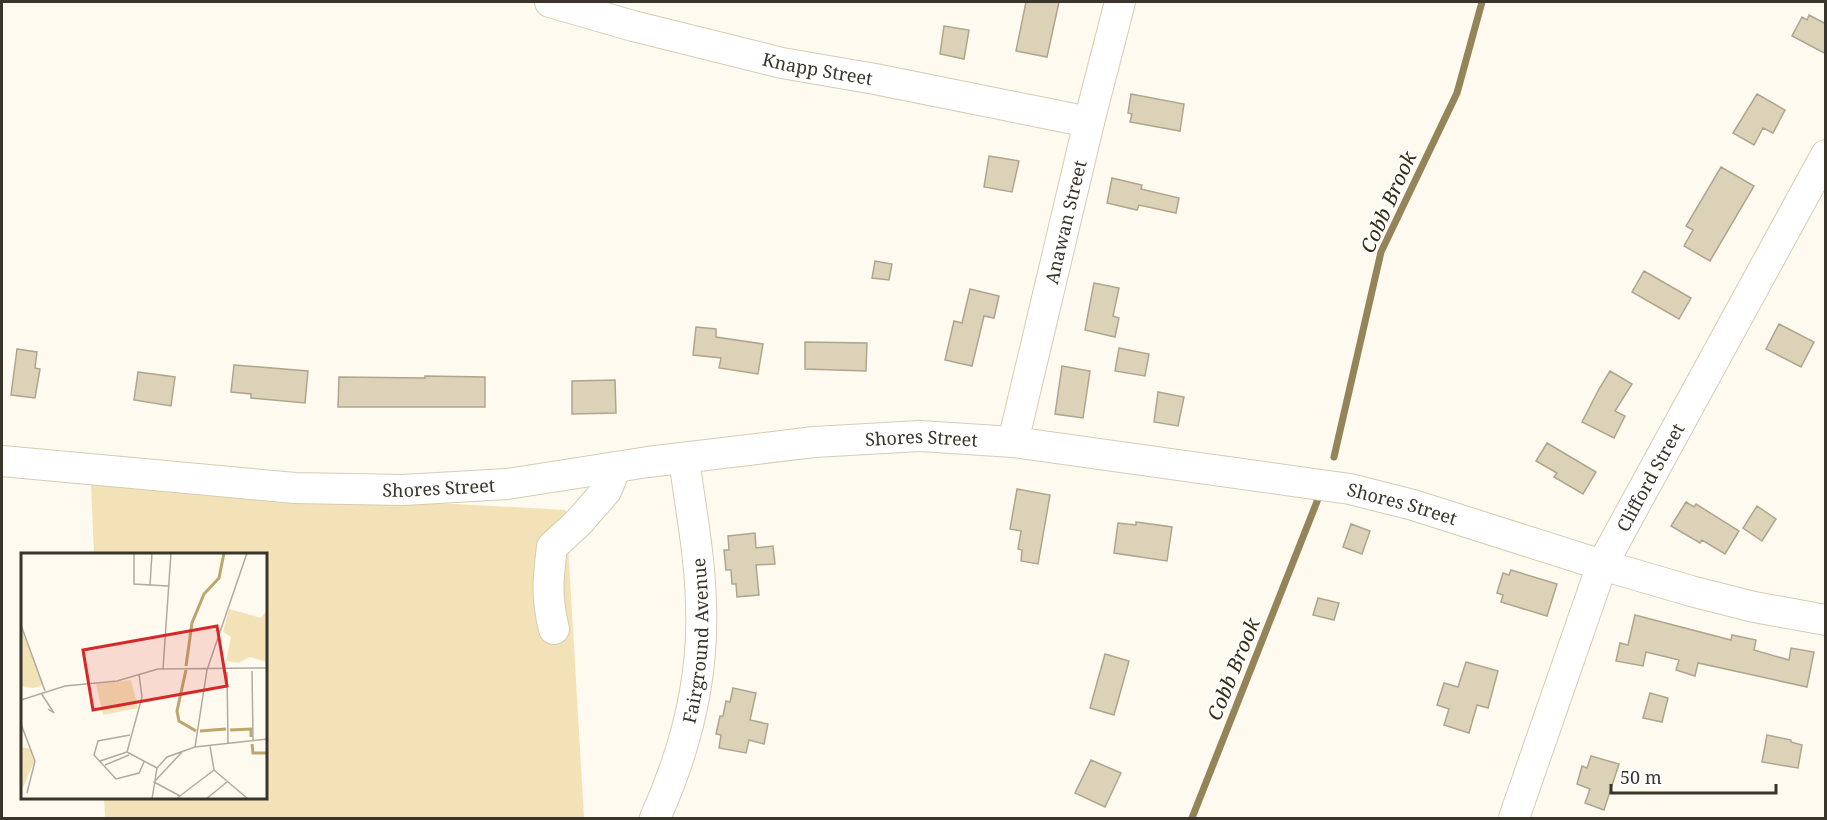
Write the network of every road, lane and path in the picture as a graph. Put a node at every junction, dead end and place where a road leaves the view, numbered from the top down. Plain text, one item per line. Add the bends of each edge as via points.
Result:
1 (550, 2) edge
2 (1120, 2) edge
3 (1089, 122) junction
4 (1826, 155) edge
5 (1013, 442) junction
6 (684, 458) junction
7 (2, 460) edge
8 (616, 467) junction
9 (1602, 565) junction
10 (1826, 620) edge
11 (554, 629) dead end
12 (655, 819) edge
13 (1514, 819) edge

1 - 3 street, Knapp Street via 782,63
2 - 3 street, Anawan Street
3 - 5 street, Anawan Street
4 - 9 street, Clifford Street
5 - 6 street, Shores Street via 920,436 868,438
5 - 9 street, Shores Street via 1350,489
6 - 8 street, Shores Street
6 - 12 street, Fairground Avenue via 700,578 700,653 684,743
7 - 8 street, Shores Street via 295,488 384,491 507,484
8 - 11 street via 606,491 552,547 547,588
9 - 10 street, Shores Street via 1733,602
9 - 13 street, Clifford Street

